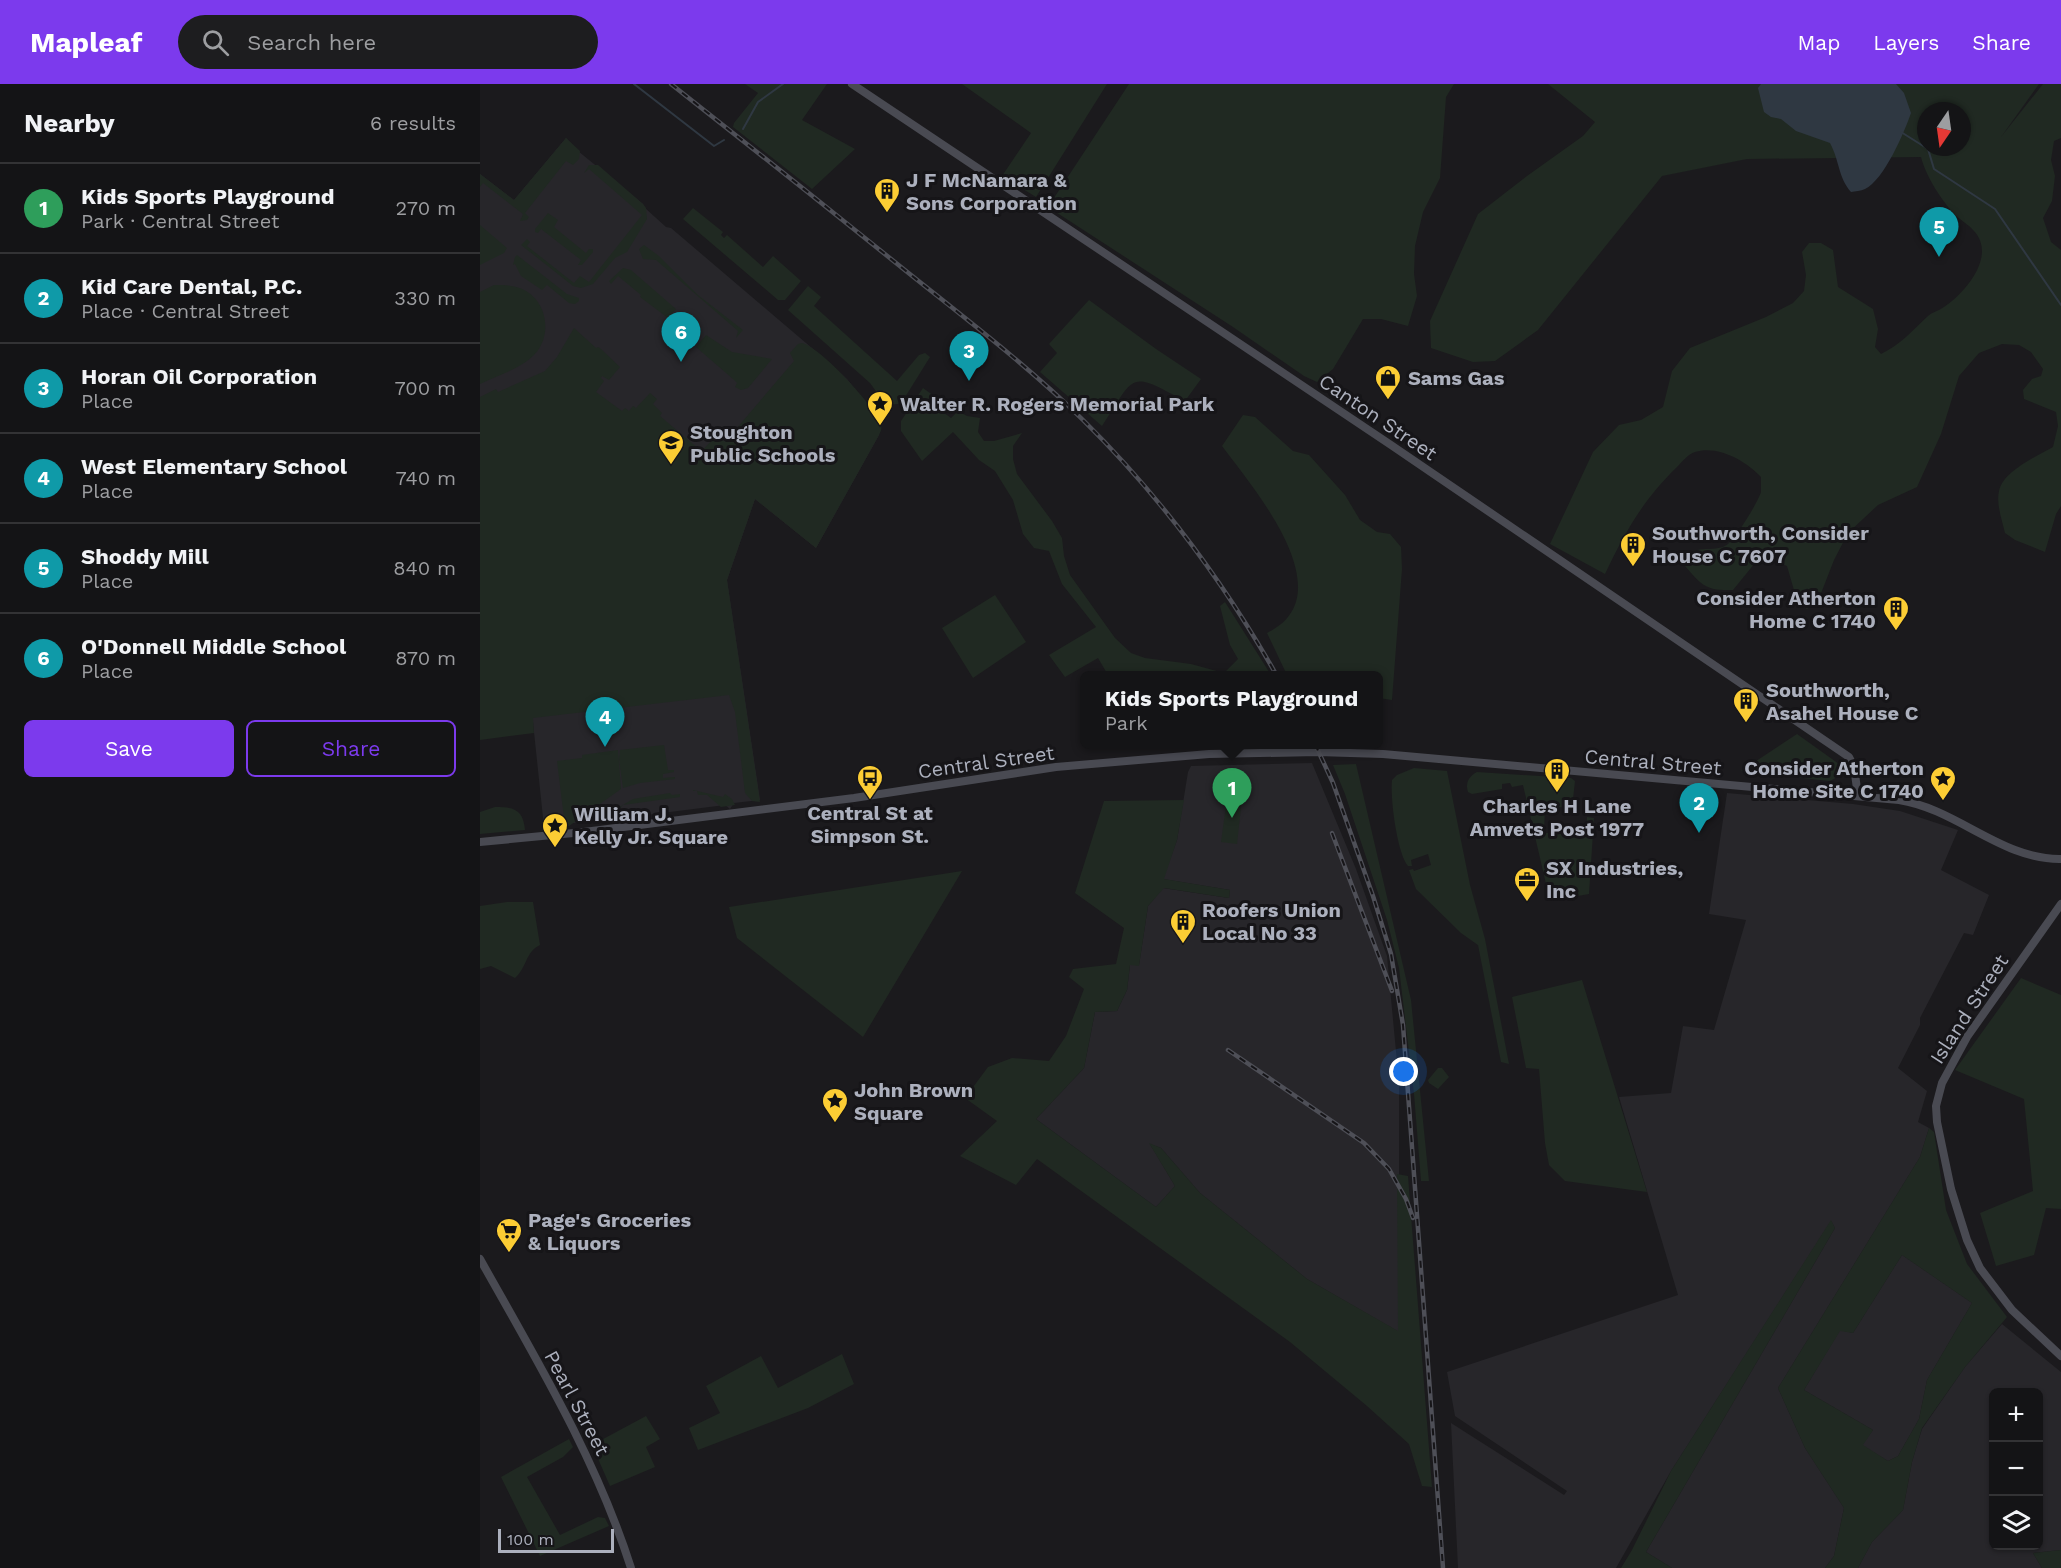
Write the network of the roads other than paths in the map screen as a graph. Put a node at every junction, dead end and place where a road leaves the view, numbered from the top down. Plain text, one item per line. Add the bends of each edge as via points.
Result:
1 (852, 84) edge
2 (1858, 796) junction
3 (480, 842) edge
4 (2061, 859) edge
5 (2061, 904) edge
6 (480, 1259) edge
7 (2061, 1356) edge
8 (632, 1568) edge

1 - 2 main road, Canton Street via 1817,735 1851,760
2 - 3 main road, Central Street via 1383,754 1209,754 1056,767 854,798
2 - 4 main road, Central Street via 1916,803 2025,854
5 - 7 main road, Island Street via 1967,1036 1942,1083 1936,1106 1951,1189 1980,1268 2012,1310
6 - 8 main road, Pearl Street via 582,1444 608,1500

